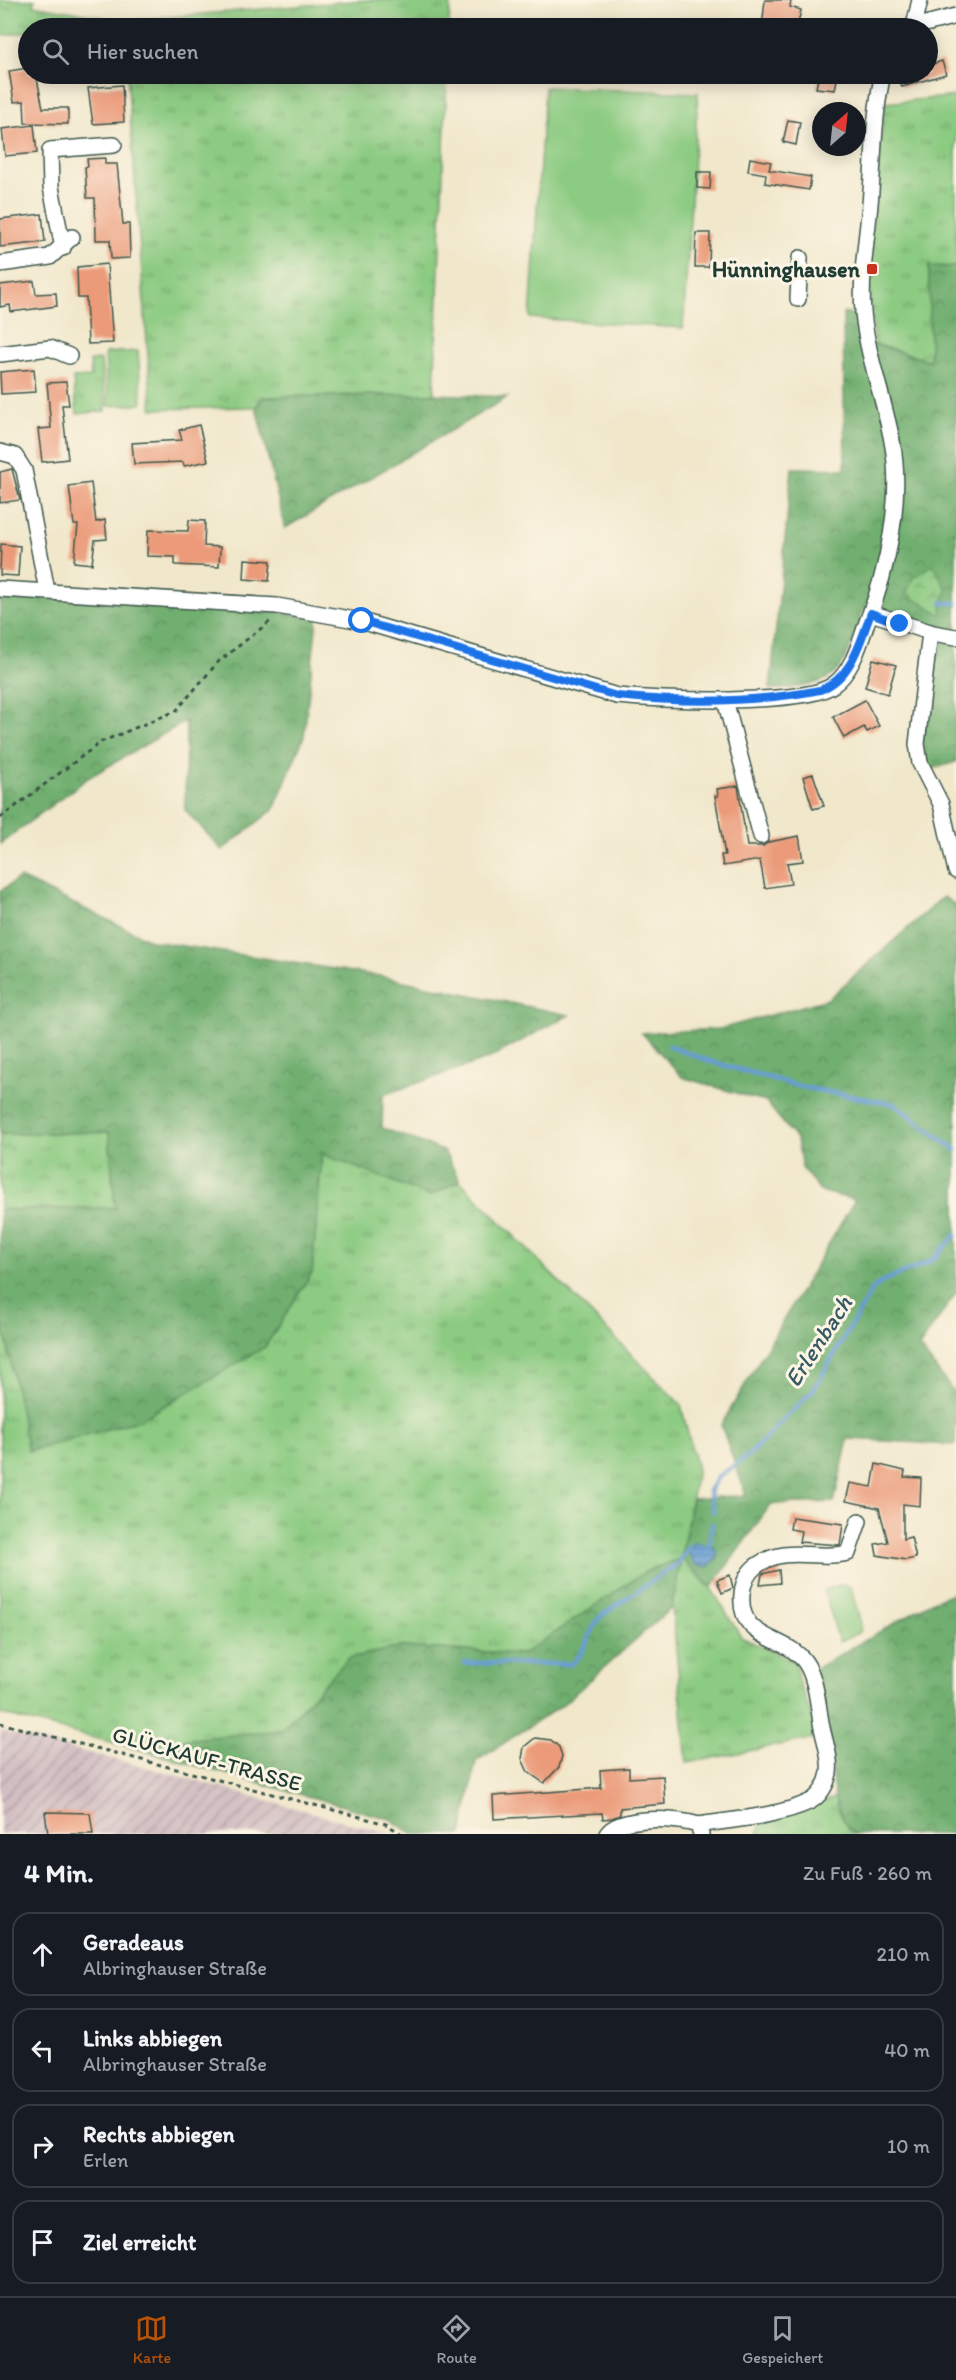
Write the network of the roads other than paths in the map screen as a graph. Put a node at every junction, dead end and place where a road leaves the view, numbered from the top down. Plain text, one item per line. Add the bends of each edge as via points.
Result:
1 (920, 0) edge
2 (956, 16) edge
3 (915, 18) edge
4 (938, 20) edge
5 (882, 84) edge
6 (114, 145) dead end
7 (801, 258) dead end
8 (0, 264) edge
9 (798, 299) dead end
10 (0, 354) edge
11 (69, 357) dead end
12 (0, 452) edge
13 (0, 589) edge
14 (48, 591) junction
15 (871, 613) junction
16 (930, 632) junction
17 (956, 637) edge
18 (724, 700) junction
19 (761, 836) dead end
20 (956, 871) edge
21 (859, 1521) dead end
22 (700, 1829) edge
23 (607, 1834) edge

1 - 3 street
2 - 4 street
5 - 15 street via 863,311 892,442 896,481 894,519
6 - 8 street via 50,150 51,187 68,242 50,257
7 - 9 street
10 - 11 street via 50,348
12 - 14 street via 15,456 24,471
13 - 14 street
14 - 18 street via 278,606 362,621 617,696
15 - 16 street
15 - 18 street via 855,655 833,685 797,695
16 - 17 street
16 - 20 street via 917,744 920,762 941,804
18 - 19 street
21 - 22 street via 848,1553 786,1554 756,1566 743,1588 743,1613 750,1625 770,1641 797,1653 811,1674 828,1755 826,1783 810,1802
22 - 23 street via 685,1820 659,1820 616,1825

